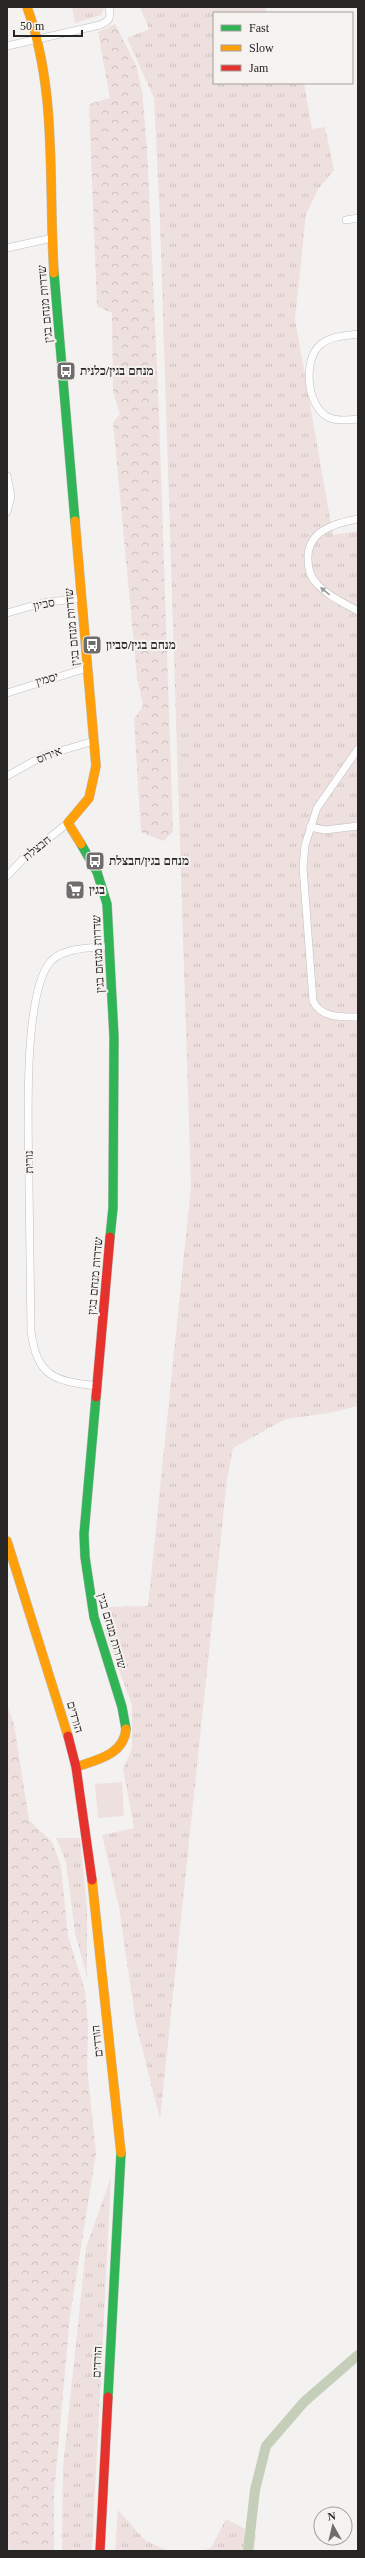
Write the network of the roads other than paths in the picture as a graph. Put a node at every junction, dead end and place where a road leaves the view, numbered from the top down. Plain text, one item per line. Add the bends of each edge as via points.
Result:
1 (27, 7) edge
2 (109, 7) edge
3 (38, 40) junction
4 (7, 46) edge
5 (358, 218) edge
6 (346, 220) dead end
7 (52, 238) junction
8 (7, 248) edge
9 (358, 334) edge
10 (358, 419) edge
11 (7, 476) edge
12 (7, 512) edge
13 (355, 520) edge
14 (81, 598) junction
15 (358, 611) edge
16 (7, 613) edge
17 (87, 668) junction
18 (7, 693) edge
19 (94, 741) junction
20 (358, 749) edge
21 (7, 776) edge
22 (68, 823) junction
23 (358, 826) edge
24 (310, 827) junction
25 (7, 876) edge
26 (110, 946) junction
27 (358, 1017) edge
28 (97, 1386) junction
29 (7, 1541) edge
30 (76, 1767) junction
31 (100, 2551) edge

1 - 3 street, שדרות מנחם בגין
2 - 3 street via 111,17 108,22
3 - 4 street
3 - 7 street, שדרות מנחם בגין via 46,93
5 - 6 street
7 - 8 street
7 - 14 street, שדרות מנחם בגין
9 - 10 street via 332,338 321,344 315,351 309,371 312,394 323,414 339,420
11 - 12 street via 11,496
15 -> 13 street via 326,593 310,574 308,564 312,539 327,528
14 - 16 street, סביון via 42,603
14 - 17 street, שדרות מנחם בגין
17 - 18 street, יסמין
17 - 19 street, שדרות מנחם בגין
19 - 21 street, אירוס via 43,756
19 - 22 street, שדרות מנחם בגין via 96,784 89,800
20 - 24 street via 318,808
22 - 25 street, חבצלת via 24,858
22 - 26 street, שדרות מנחם בגין via 103,887 110,922
23 - 24 street via 325,830
24 - 27 street via 303,867 313,1001 316,1009 324,1013
26 - 28 street, שדרות מנחם בגין via 115,1094 113,1208
26 - 28 street, נורית via 61,954 52,960 46,969 35,1007 29,1064 33,1348 37,1360 51,1376 62,1381
28 - 30 street, שדרות מנחם בגין via 84,1534 86,1579 92,1616 121,1702 126,1731 124,1741 117,1750
29 - 30 street, הורדים
30 - 31 street, הורדים via 98,1924 121,2147

